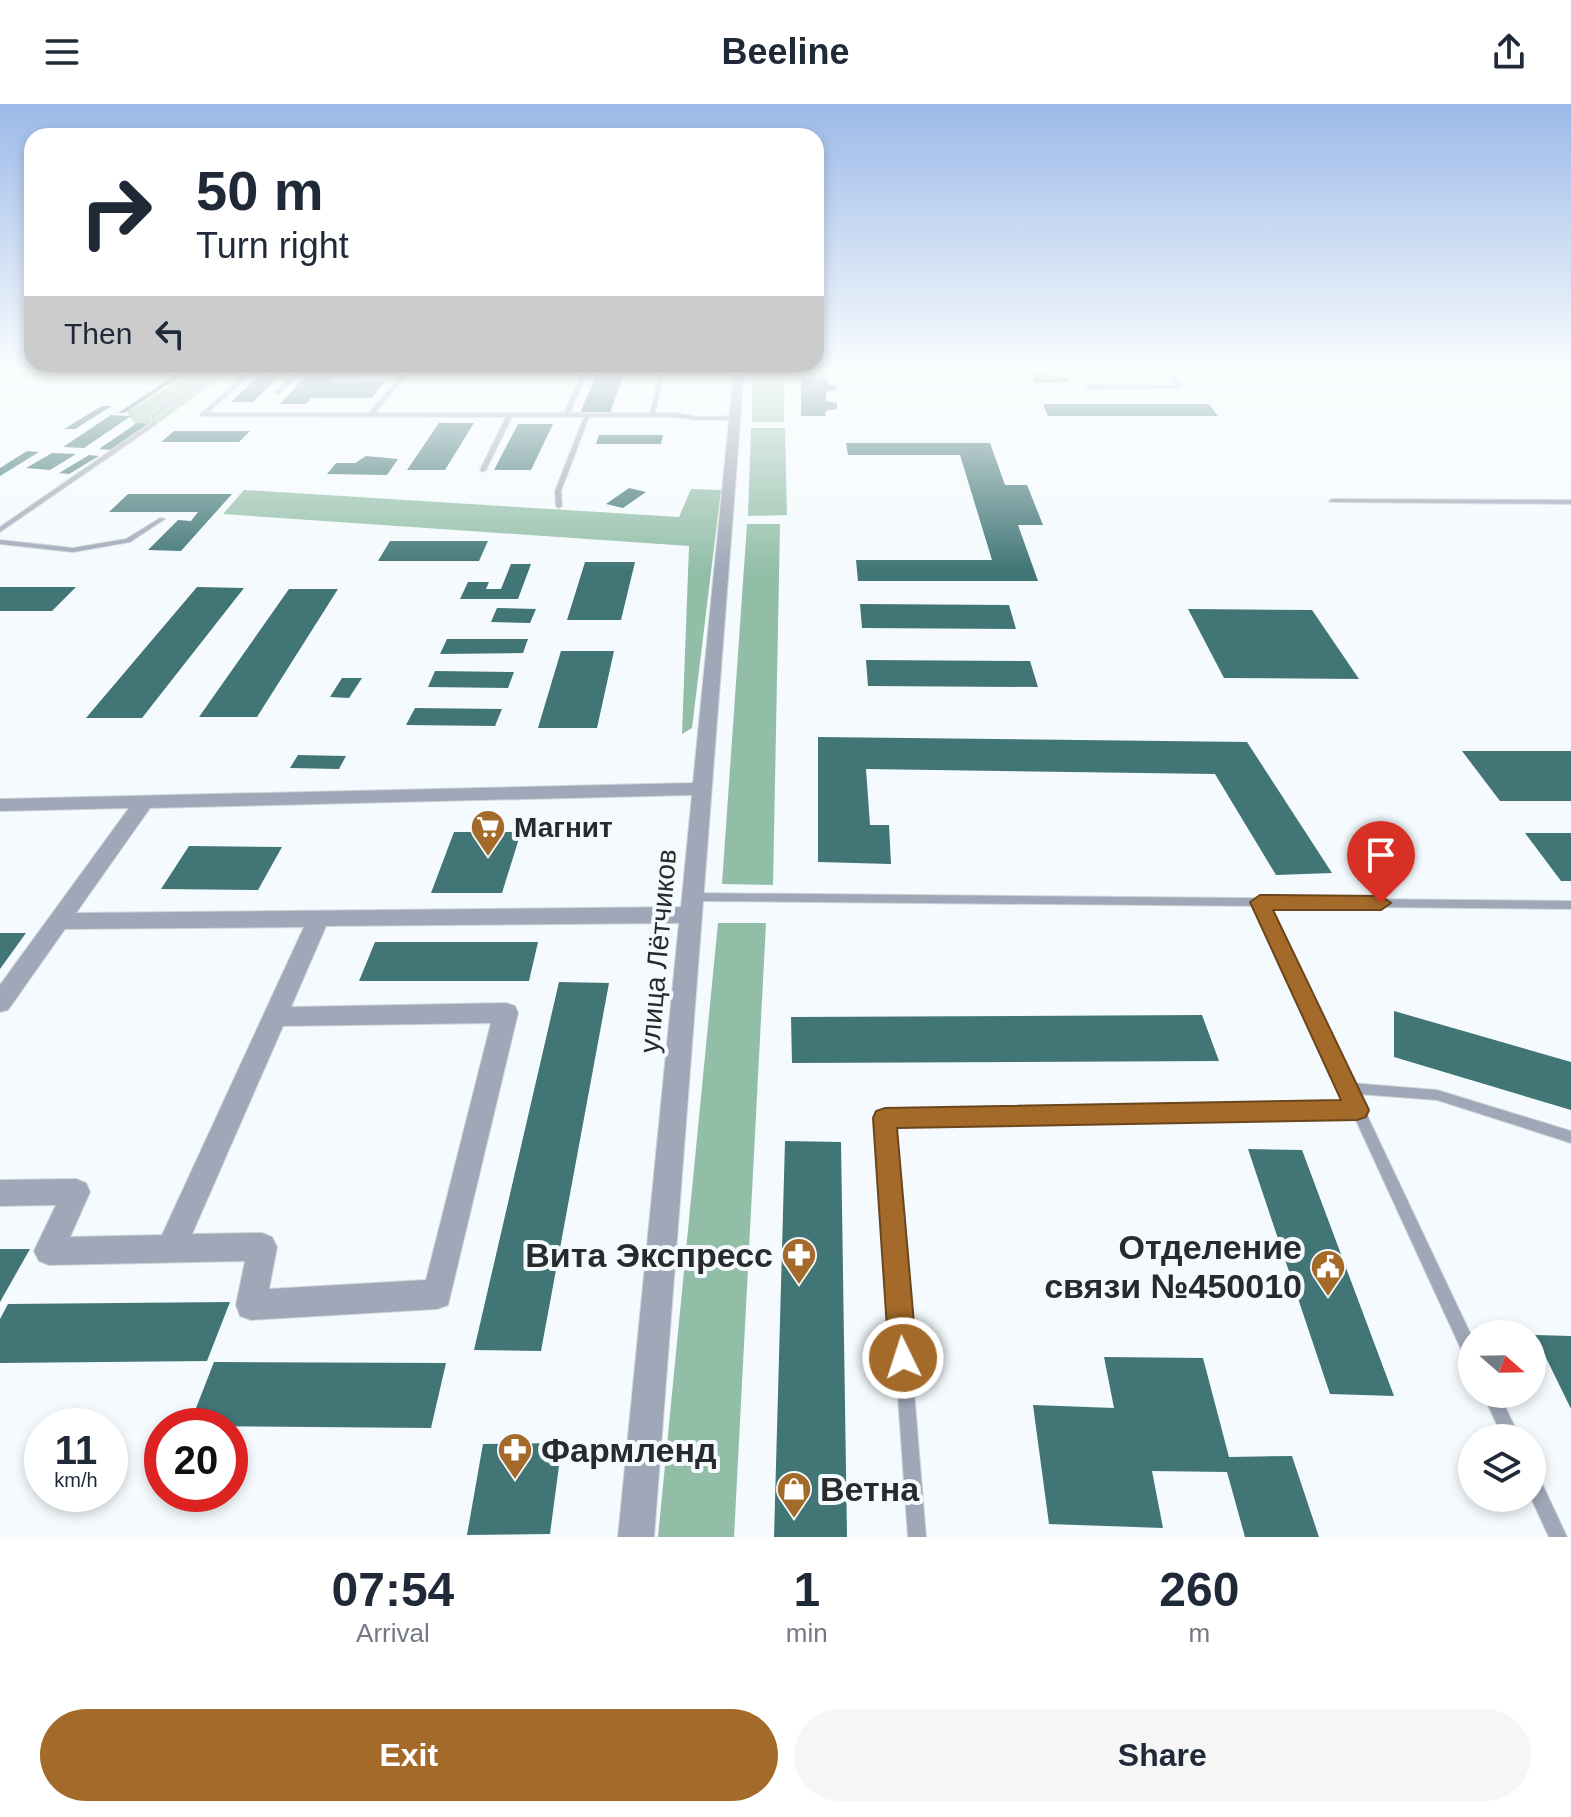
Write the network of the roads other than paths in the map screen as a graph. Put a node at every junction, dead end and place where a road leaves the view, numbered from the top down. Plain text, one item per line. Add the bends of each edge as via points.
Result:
1 (133, 438) edge
2 (499, 438) edge
3 (578, 438) edge
4 (733, 438) edge
5 (483, 470) dead end
6 (1571, 495) edge
7 (1332, 501) dead end
8 (1419, 501) junction
9 (1571, 502) edge
10 (559, 506) dead end
11 (162, 519) dead end
12 (0, 530) edge
13 (0, 542) edge
14 (703, 789) junction
15 (143, 803) junction
16 (7, 805) edge
17 (0, 821) edge
18 (1260, 902) junction
19 (1571, 905) edge
20 (693, 906) junction
21 (319, 918) junction
22 (61, 921) junction
23 (0, 1003) edge
24 (276, 1017) junction
25 (1347, 1088) junction
26 (1357, 1110) junction
27 (1571, 1137) edge
28 (0, 1193) edge
29 (171, 1248) junction
30 (1458, 1324) edge
31 (1546, 1511) edge
32 (636, 1537) edge
33 (917, 1537) edge
34 (1558, 1537) edge

1 - 12 lane
2 - 5 lane
3 - 10 lane via 558,491
4 - 14 street, улица Лётчиков
6 - 8 lane via 1413,495
7 - 8 lane
8 - 9 lane
11 - 13 lane via 128,541 73,550
14 - 15 street
14 - 20 street, улица Лётчиков
15 - 16 street
15 - 22 street
16 - 17 street
18 - 19 lane
18 - 20 lane
18 - 25 lane
20 - 21 street
20 - 32 street, улица Лётчиков
21 - 22 street
21 - 24 street
22 - 23 street
24 - 29 street
24 - 29 street via 506,1013 437,1294 251,1305 262,1247
25 - 26 lane
25 - 27 lane via 1437,1095
26 - 30 lane
26 - 33 lane via 885,1118
28 - 29 street via 76,1192 49,1251
31 - 34 lane

